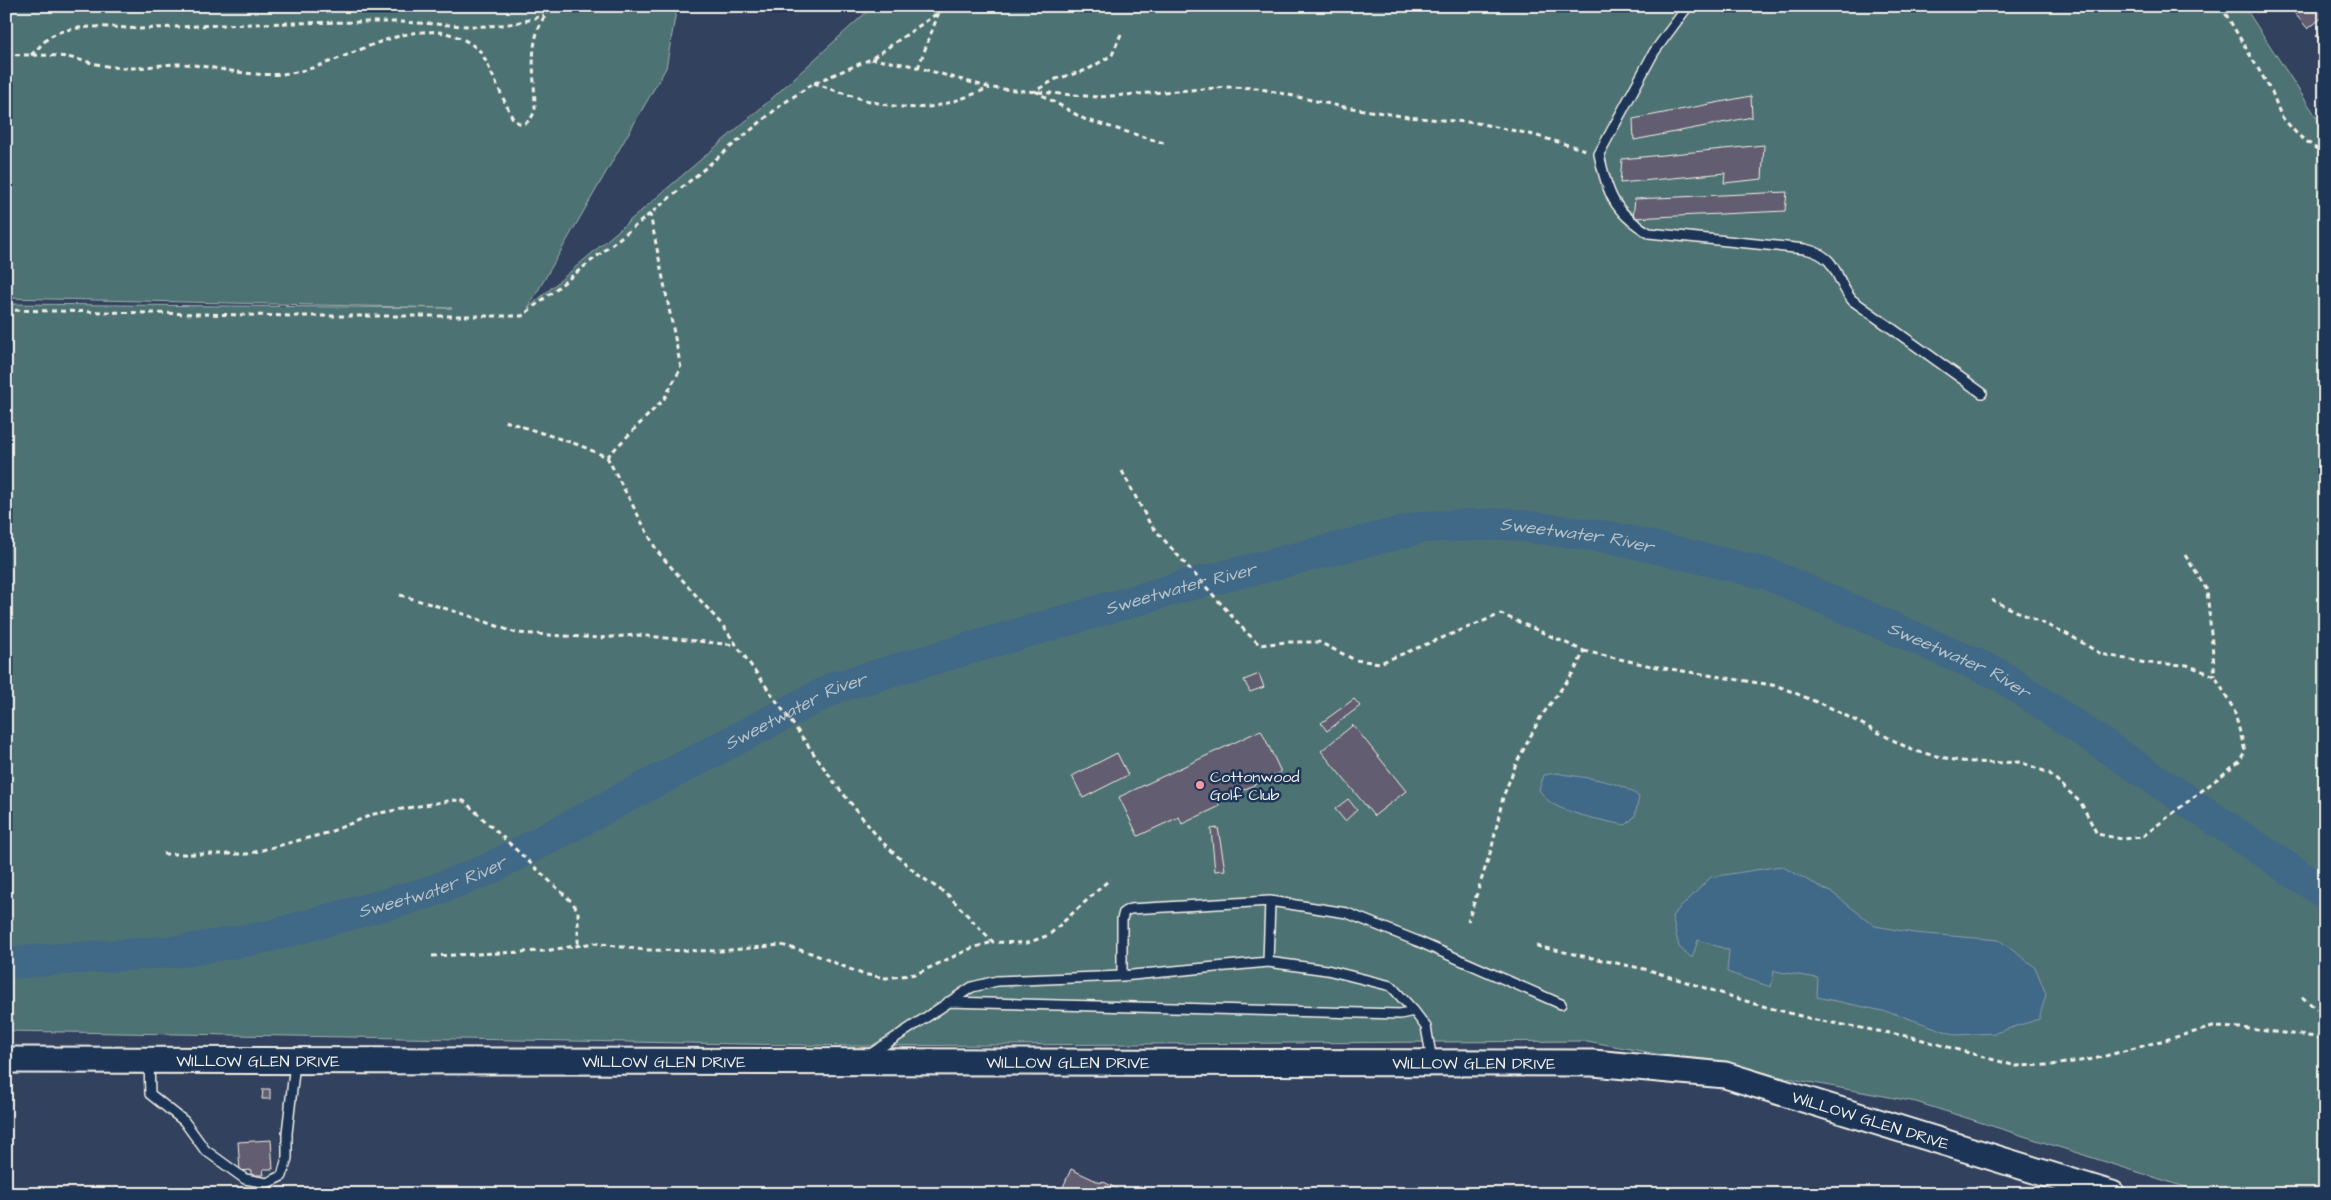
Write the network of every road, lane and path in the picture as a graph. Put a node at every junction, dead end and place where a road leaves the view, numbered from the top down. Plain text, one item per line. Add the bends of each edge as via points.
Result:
1 (552, 6) edge
2 (948, 6) edge
3 (1688, 6) edge
4 (2221, 6) edge
5 (940, 12) junction
6 (545, 15) junction
7 (1121, 34) dead end
8 (6, 54) edge
9 (31, 56) junction
10 (870, 59) junction
11 (918, 68) junction
12 (814, 83) junction
13 (991, 88) junction
14 (1035, 91) junction
15 (1166, 144) dead end
16 (1599, 154) junction
17 (2325, 155) edge
18 (650, 214) junction
19 (6, 310) edge
20 (1982, 393) dead end
21 (505, 421) dead end
22 (607, 457) junction
23 (1122, 471) dead end
24 (2184, 555) dead end
25 (400, 595) dead end
26 (1992, 600) dead end
27 (735, 645) junction
28 (1584, 651) junction
29 (2215, 676) junction
30 (162, 854) dead end
31 (1110, 879) dead end
32 (1270, 901) junction
33 (1468, 920) dead end
34 (993, 942) junction
35 (578, 945) junction
36 (1536, 946) dead end
37 (432, 956) dead end
38 (1268, 962) junction
39 (1122, 976) junction
40 (2302, 997) dead end
41 (948, 1002) junction
42 (1560, 1004) dead end
43 (1414, 1011) junction
44 (2325, 1016) edge
45 (2325, 1038) edge
46 (6, 1060) edge
47 (148, 1060) junction
48 (295, 1060) junction
49 (860, 1061) junction
50 (1432, 1063) junction
51 (2112, 1194) edge

1 - 6 path
2 - 5 path
3 - 16 lane via 1654,52
4 - 17 path via 2272,92 2281,116 2298,135
5 - 10 path
5 - 11 path
6 - 9 path via 529,21 478,28 429,22 140,29 105,26 52,36
6 - 9 path via 533,43 536,109 527,123 521,124 515,122 482,53 466,41 437,29 414,29 309,69 275,74 244,74 174,63 128,68 64,57
7 - 14 path via 1112,55 1087,70 1056,79
8 - 9 path
10 - 11 path
10 - 12 path
11 - 13 path
12 - 13 path via 902,108 935,106
12 - 18 path via 781,104
13 - 14 path
14 - 15 path via 1084,119
14 - 16 path via 1098,97 1229,87 1257,88 1408,117 1478,123
16 - 20 lane via 1611,198 1636,226 1649,233 1805,249 1821,254 1835,266 1852,300
18 - 19 path via 522,316 284,316
18 - 22 path via 682,368 664,399
21 - 22 path
22 - 27 path via 657,551 724,626
23 - 28 path via 1150,524 1260,645 1319,642 1355,660 1380,663 1501,614
24 - 29 path via 2207,590
25 - 27 path via 516,633 599,638 637,634
26 - 29 path via 2071,636 2101,654 2146,663 2187,665
27 - 34 path via 880,840 917,874 948,895
28 - 29 path via 1651,666 1778,686 1831,708 1914,751 1959,761 2020,762 2048,773 2081,803 2097,834 2122,839 2142,837 2240,762 2245,751 2234,710
28 - 33 path via 1575,670 1540,718 1516,764 1503,797 1492,847
30 - 35 path via 247,854 327,833 374,814 464,800 572,902 578,911
31 - 34 path via 1049,935 1027,943
32 - 38 lane
32 - 39 lane via 1130,909 1124,912
32 - 42 lane via 1347,913
34 - 35 path via 972,948 916,974 886,978 862,974 811,953 781,946 721,951 644,950 594,943
35 - 37 path via 544,951
36 - 45 path via 1649,970 1816,1020 1912,1037 2016,1066 2094,1059 2212,1027
38 - 39 lane
38 - 43 lane via 1328,970 1391,986
39 - 41 lane via 997,981 972,987
40 - 44 path
41 - 43 lane via 1400,1014
41 - 49 lane
43 - 50 lane via 1426,1027
46 - 47 main road, WILLOW GLEN DRIVE
47 - 48 main road, WILLOW GLEN DRIVE
47 - 48 lane via 150,1094 159,1104 184,1121 205,1150 224,1165 245,1179 267,1183 282,1176 287,1158
48 - 49 main road, WILLOW GLEN DRIVE
49 - 50 main road, WILLOW GLEN DRIVE
50 - 51 main road, WILLOW GLEN DRIVE via 1593,1063 1725,1075

